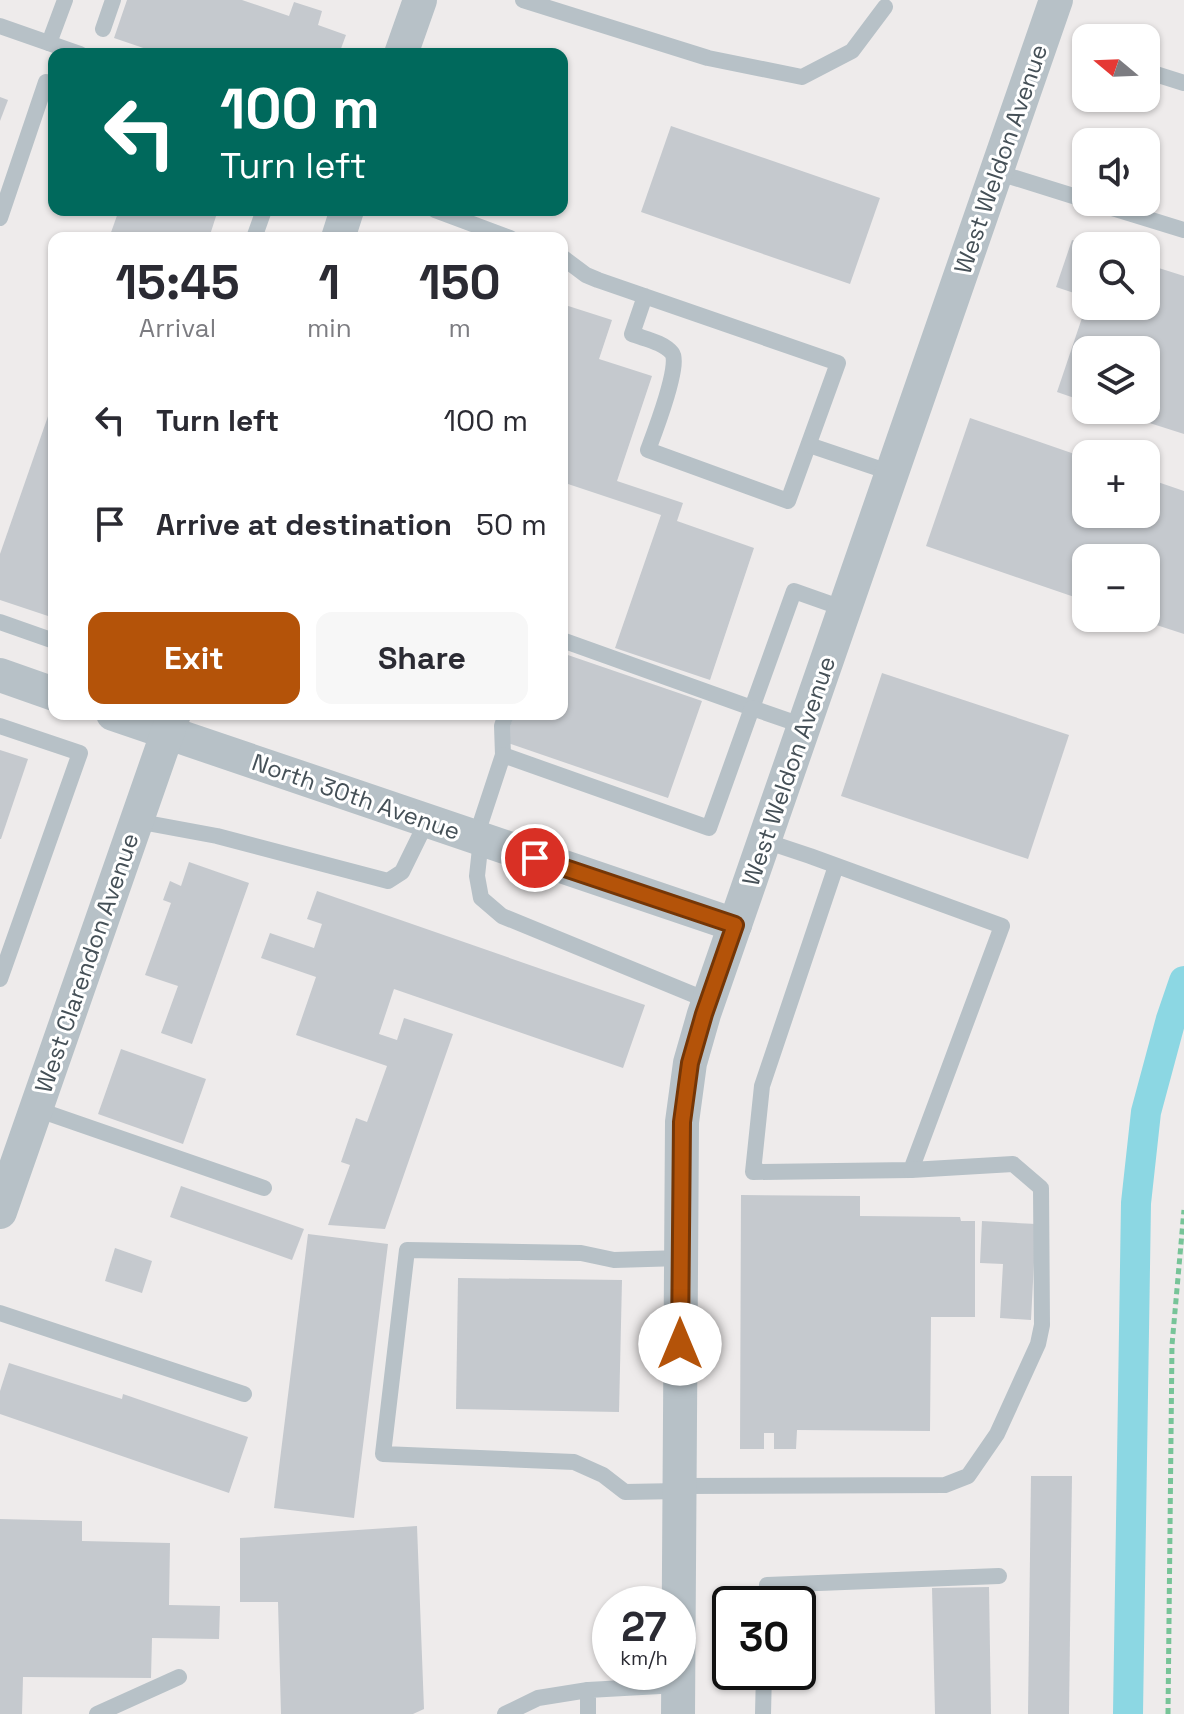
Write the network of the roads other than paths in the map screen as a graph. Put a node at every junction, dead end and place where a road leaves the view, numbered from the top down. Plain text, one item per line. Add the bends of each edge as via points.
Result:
1 (65, 0) edge
2 (113, 0) edge
3 (420, 0) edge
4 (523, 0) edge
5 (1056, 0) edge
6 (885, 7) dead end
7 (0, 26) edge
8 (103, 29) dead end
9 (49, 43) junction
10 (62, 48) edge
11 (403, 48) edge
12 (1160, 75) edge
13 (48, 82) edge
14 (1184, 83) edge
15 (996, 172) junction
16 (1072, 196) edge
17 (451, 216) edge
18 (1138, 216) edge
19 (0, 218) edge
20 (1184, 230) edge
21 (494, 232) edge
22 (568, 262) edge
23 (645, 296) junction
24 (809, 445) junction
25 (892, 473) junction
26 (845, 609) junction
27 (0, 622) edge
28 (48, 639) edge
29 (568, 642) edge
30 (0, 675) edge
31 (48, 692) edge
32 (752, 708) junction
33 (504, 720) edge
34 (171, 723) edge
35 (0, 726) edge
36 (804, 726) junction
37 (503, 755) junction
38 (136, 821) junction
39 (427, 821) junction
40 (479, 838) junction
41 (765, 841) junction
42 (836, 866) junction
43 (735, 925) junction
44 (0, 979) edge
45 (709, 1001) junction
46 (36, 1109) junction
47 (911, 1170) junction
48 (264, 1188) dead end
49 (0, 1212) edge
50 (681, 1258) junction
51 (0, 1313) edge
52 (244, 1394) dead end
53 (679, 1489) junction
54 (999, 1576) dead end
55 (767, 1586) edge
56 (179, 1677) dead end
57 (588, 1690) junction
58 (764, 1690) edge
59 (678, 1700) edge
60 (97, 1714) edge
61 (505, 1714) edge
62 (588, 1714) edge
63 (763, 1714) edge

1 - 9 lane
2 - 8 lane
3 - 11 street
4 - 6 lane via 708,58 802,77 852,51
5 - 15 street, West Weldon Avenue
7 - 9 lane
9 - 10 lane
12 - 14 lane
13 - 19 lane
15 - 16 lane
15 - 25 street, West Weldon Avenue
17 - 21 lane
18 - 20 lane
22 - 23 lane via 586,275
23 - 24 lane via 838,363
23 - 24 lane via 632,334 656,343 676,361 648,450 788,501
24 - 25 lane
25 - 26 street, West Weldon Avenue
26 - 32 lane via 794,591
26 - 36 street, West Weldon Avenue
27 - 28 lane
29 - 32 lane
30 - 31 street
32 - 36 lane
32 - 37 lane via 709,828
33 - 37 lane
34 - 38 street, West Clarendon Avenue
34 - 39 street, North 30th Avenue
35 - 44 lane via 80,753
36 - 41 street, West Weldon Avenue
37 - 40 lane
38 - 39 lane via 217,836 388,881 402,872
38 - 46 street, West Clarendon Avenue
39 - 40 street, North 30th Avenue
40 - 43 street, North 30th Avenue
40 - 45 lane via 481,898 502,916
41 - 42 lane
41 - 43 street, West Weldon Avenue
42 - 47 lane via 1002,926
42 - 47 lane via 762,1086 753,1172
43 - 45 street, West Weldon Avenue
45 - 50 street, West Weldon Avenue via 690,1063 682,1122
46 - 48 lane
46 - 49 street, West Clarendon Avenue
47 - 53 lane via 1013,1164 1041,1188 1038,1344 997,1434 968,1476 945,1485
50 - 53 street, West Weldon Avenue
50 - 53 lane via 407,1250 383,1454 574,1462 625,1492
51 - 52 lane
53 - 59 street, West Weldon Avenue
54 - 55 lane
56 - 60 lane
57 - 59 lane
57 - 61 lane via 538,1698
57 - 62 lane
58 - 63 lane

